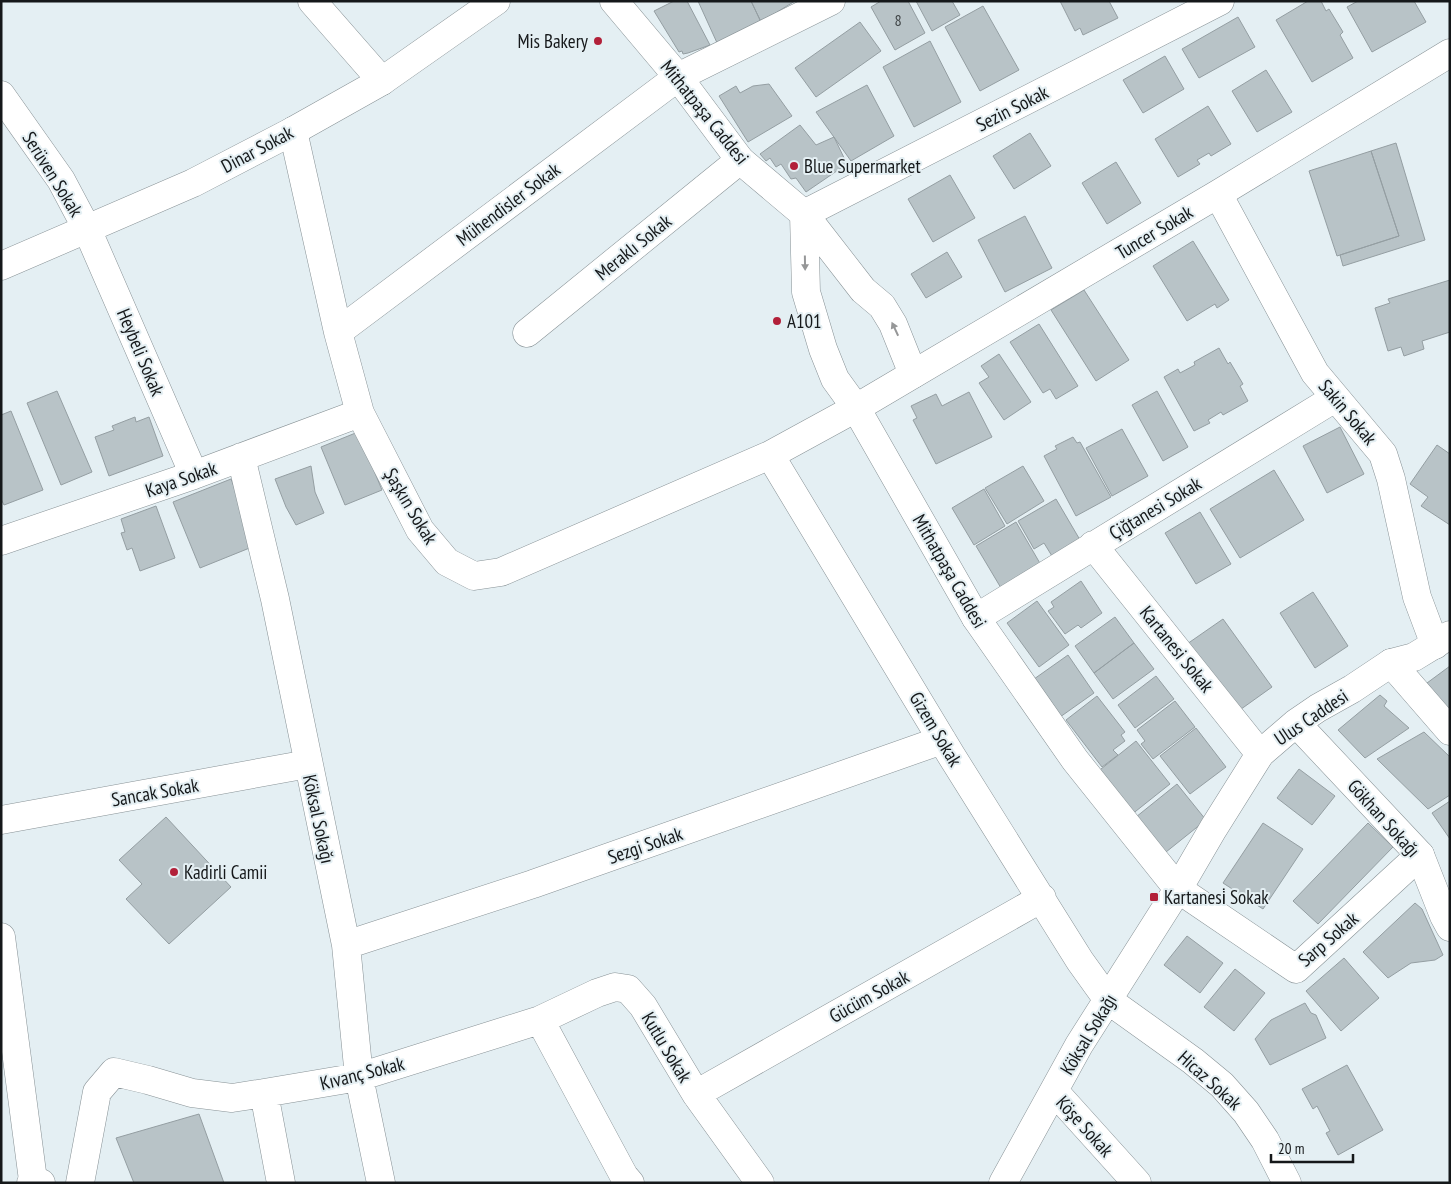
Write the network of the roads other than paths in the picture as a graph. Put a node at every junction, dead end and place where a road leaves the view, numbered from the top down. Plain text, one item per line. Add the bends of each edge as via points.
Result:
1 (312, 1) edge
2 (496, 1) edge
3 (614, 1) edge
4 (831, 1) edge
5 (1220, 1) edge
6 (1450, 53) edge
7 (678, 77) junction
8 (382, 81) junction
9 (1, 95) edge
10 (293, 131) junction
11 (740, 160) junction
12 (1218, 194) junction
13 (804, 214) junction
14 (87, 229) junction
15 (1, 266) edge
16 (338, 332) junction
17 (527, 333) dead end
18 (913, 374) junction
19 (1335, 398) junction
20 (856, 408) junction
21 (360, 414) junction
22 (770, 455) junction
23 (240, 458) junction
24 (194, 475) junction
25 (1, 541) edge
26 (1093, 546) junction
27 (976, 618) junction
28 (1442, 640) edge
29 (1391, 663) junction
30 (1296, 723) junction
31 (1450, 731) edge
32 (942, 740) junction
33 (1260, 754) junction
34 (308, 764) junction
35 (1, 820) edge
36 (1420, 855) junction
37 (1178, 890) junction
38 (1042, 898) junction
39 (1450, 927) edge
40 (1, 937) edge
41 (346, 945) junction
42 (1108, 1000) junction
43 (540, 1020) junction
44 (359, 1077) junction
45 (1054, 1091) junction
46 (264, 1093) junction
47 (696, 1094) junction
48 (621, 1181) edge
49 (35, 1182) edge
50 (80, 1183) edge
51 (281, 1183) edge
52 (381, 1183) edge
53 (760, 1183) edge
54 (1003, 1183) edge
55 (1137, 1183) edge
56 (1288, 1183) edge

1 - 8 street
2 - 8 street, Dinar Sokak
3 - 7 street, Mithatpaşa Caddesi
4 - 7 street, Mühendisler Sokak
5 - 13 street, Sezin Sokak
6 - 12 street, Tuncer Sokak
7 - 11 street, Mithatpaşa Caddesi
7 - 16 street, Mühendisler Sokak
8 - 10 street, Dinar Sokak
9 - 14 street, Serüven Sokak via 61,180
10 - 14 street, Dinar Sokak via 193,183
10 - 16 street, Şaşkın Sokak
11 - 13 street, Mithatpaşa Caddesi
11 - 17 street, Meraklı Sokak
12 - 18 street, Tuncer Sokak
12 - 19 street, Sakin Sokak via 1315,373
18 -> 13 street, Mithatpaşa Caddesi via 893,324 882,306 863,290
13 -> 20 street, Mithatpaşa Caddesi via 806,292 835,378
14 - 15 street, Dinar Sokak
14 - 24 street, Heybeli Sokak
16 - 21 street, Şaşkın Sokak
18 - 20 street, Tuncer Sokak
19 - 26 street, Çiğtanesi Sokak
19 - 28 street, Sakin Sokak via 1383,454 1416,597
20 - 22 street, Şaşkın Sokak
20 - 27 street, Mithatpaşa Caddesi
21 - 22 street, Şaşkın Sokak via 420,530 447,562 474,576 501,572
21 - 23 street, Kaya Sokak
22 - 32 street, Gizem Sokak
23 - 24 street, Kaya Sokak
23 - 34 street, Köksal Sokağı via 275,599
24 - 25 street, Kaya Sokak
26 - 27 street, Çiğtanesi Sokak
26 - 33 street, Kartanesi Sokak
27 - 37 street, Mithatpaşa Caddesi via 1075,760
28 - 29 street, Ulus Caddesi via 1414,656
29 - 30 street, Ulus Caddesi
29 - 31 street
30 - 33 street, Ulus Caddesi
30 - 36 street, Gökhan Sokağı
32 - 38 street, Gizem Sokak
32 - 41 street, Sezgi Sokak via 533,884
33 - 37 street, Ulus Caddesi
34 - 35 street, Sancak Sokak
34 - 41 street, Köksal Sokağı
36 - 37 street, Sarp Sokak via 1296,970
36 - 39 street, Gökhan Sokağı
37 - 42 street, Köksal Sokağı
38 - 42 street, Gizem Sokak
38 - 47 street, Gücüm Sokak
40 - 49 street
41 - 44 street, Köksal Sokağı
42 - 45 street, Köksal Sokağı
42 - 56 street, Hicaz Sokak via 1222,1085 1246,1112
43 - 44 street, Kıvanç Sokak
43 - 47 street, Kutlu Sokak via 597,993 615,987 628,989 643,1006
43 - 48 street
44 - 46 street, Kıvanç Sokak
44 - 52 street, Köksal Sokağı
45 - 54 street, Köksal Sokağı
45 - 55 street, Köşe Sokak
46 - 50 street, Kıvanç Sokak via 232,1098 192,1094 114,1072 97,1092
46 - 51 street
47 - 53 street, Kutlu Sokak

